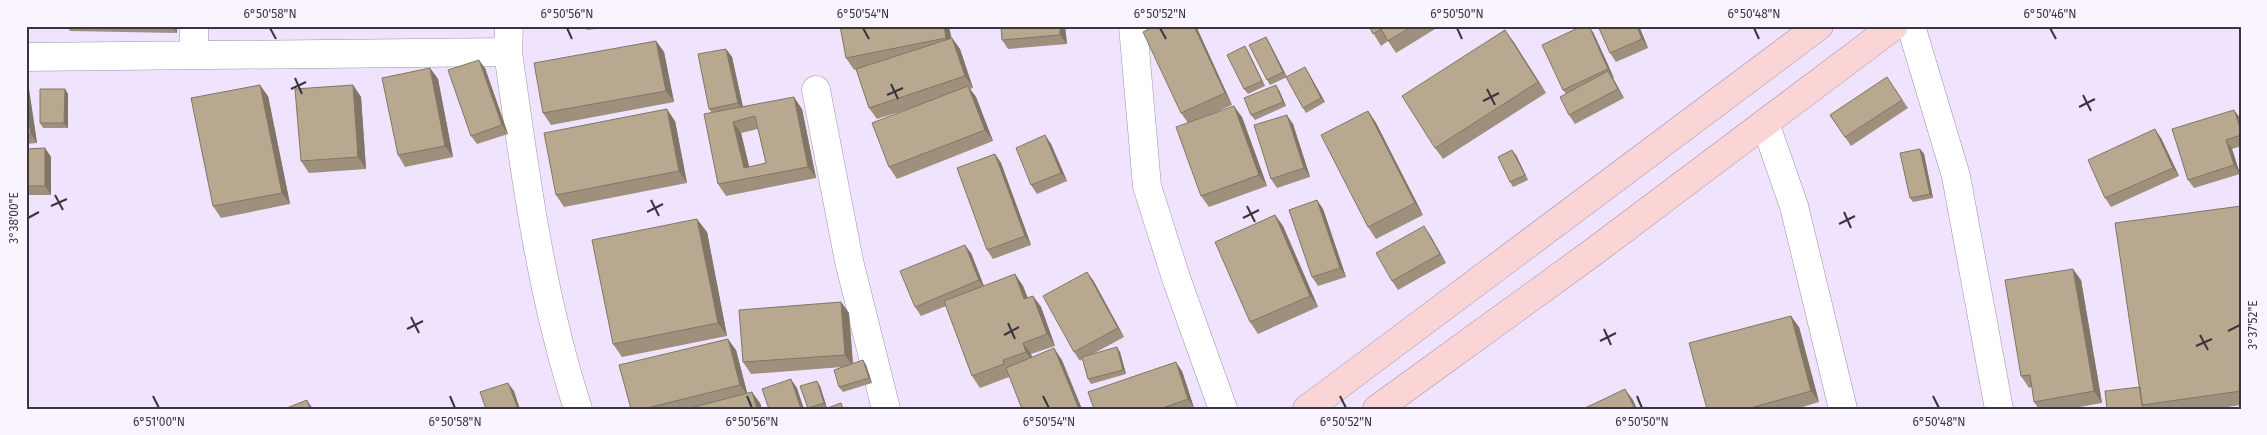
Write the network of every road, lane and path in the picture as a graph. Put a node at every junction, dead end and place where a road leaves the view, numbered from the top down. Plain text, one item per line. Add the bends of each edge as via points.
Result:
1 (194, 26) edge
2 (1819, 26) edge
3 (1894, 26) edge
4 (1911, 26) edge
5 (1135, 27) edge
6 (508, 39) edge
7 (194, 54) junction
8 (26, 56) edge
9 (816, 90) dead end
10 (1765, 123) junction
11 (578, 409) edge
12 (886, 409) edge
13 (1223, 409) edge
14 (1307, 409) edge
15 (1377, 409) edge
16 (1843, 409) edge
17 (1999, 409) edge

1 - 7 street
2 - 14 main road
3 - 10 main road
4 - 17 street via 1956,176
5 - 13 street via 1147,186
6 - 7 street
6 - 11 street via 531,221 564,364
7 - 8 street
9 - 12 street via 849,261
10 - 15 main road
10 - 16 street via 1794,206

